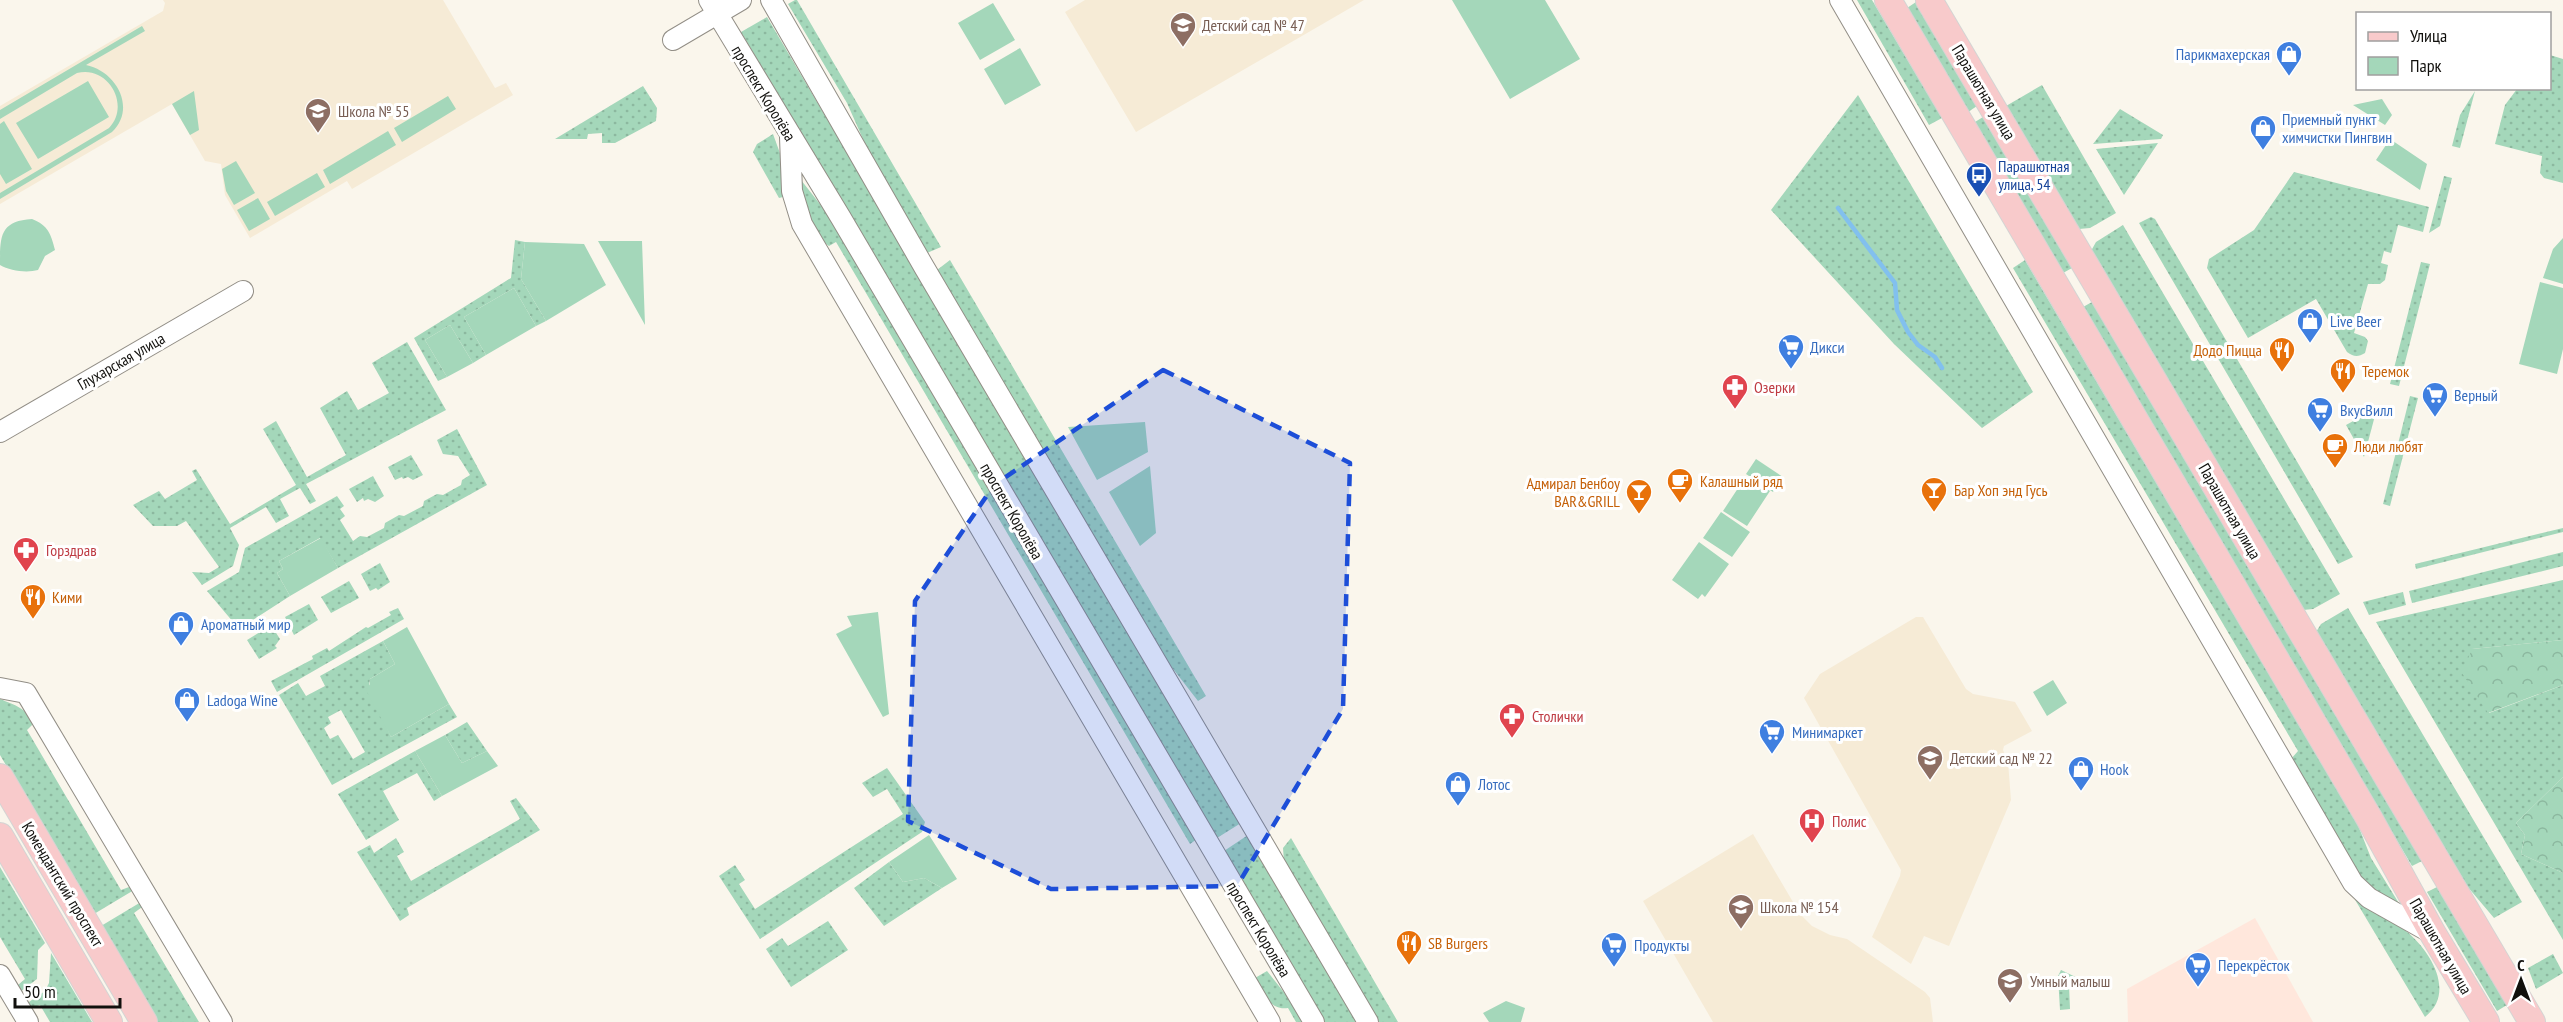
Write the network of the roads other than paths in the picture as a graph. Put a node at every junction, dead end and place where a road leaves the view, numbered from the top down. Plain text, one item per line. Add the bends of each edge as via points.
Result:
1 (741, 0) edge
2 (771, 0) edge
3 (1840, 0) edge
4 (1888, 0) edge
5 (1929, 0) edge
6 (713, 7) edge
7 (673, 40) dead end
8 (790, 137) junction
9 (2098, 286) junction
10 (243, 291) dead end
11 (2068, 306) junction
12 (0, 432) edge
13 (0, 688) edge
14 (0, 777) edge
15 (0, 836) edge
16 (2435, 859) junction
17 (2402, 877) junction
18 (2433, 934) junction
19 (0, 975) edge
20 (28, 1022) edge
21 (109, 1022) edge
22 (144, 1022) edge
23 (222, 1022) edge
24 (1270, 1022) edge
25 (1314, 1022) edge
26 (1368, 1022) edge
27 (2486, 1022) edge
28 (2532, 1022) edge

1 - 6 street
2 - 26 street
3 - 18 street via 2353,883 2369,898
4 - 11 main road, Парашютная улица
5 - 9 main road, Парашютная улица
6 - 7 street
6 - 8 street, проспект Королёва
8 - 24 street via 792,191 802,224
8 - 25 street, проспект Королёва
9 - 11 main road via 2090,282 2076,284 2070,288
9 - 16 main road, Парашютная улица
10 - 12 street, Глухарская улица
11 - 17 main road, Парашютная улица
13 - 23 street via 26,693
14 - 22 main road, Комендантский проспект
15 - 21 main road, Комендантский проспект
16 - 17 main road via 2427,879
16 - 28 main road, Парашютная улица
17 - 18 main road, Парашютная улица
18 - 27 main road, Парашютная улица
19 - 20 street

